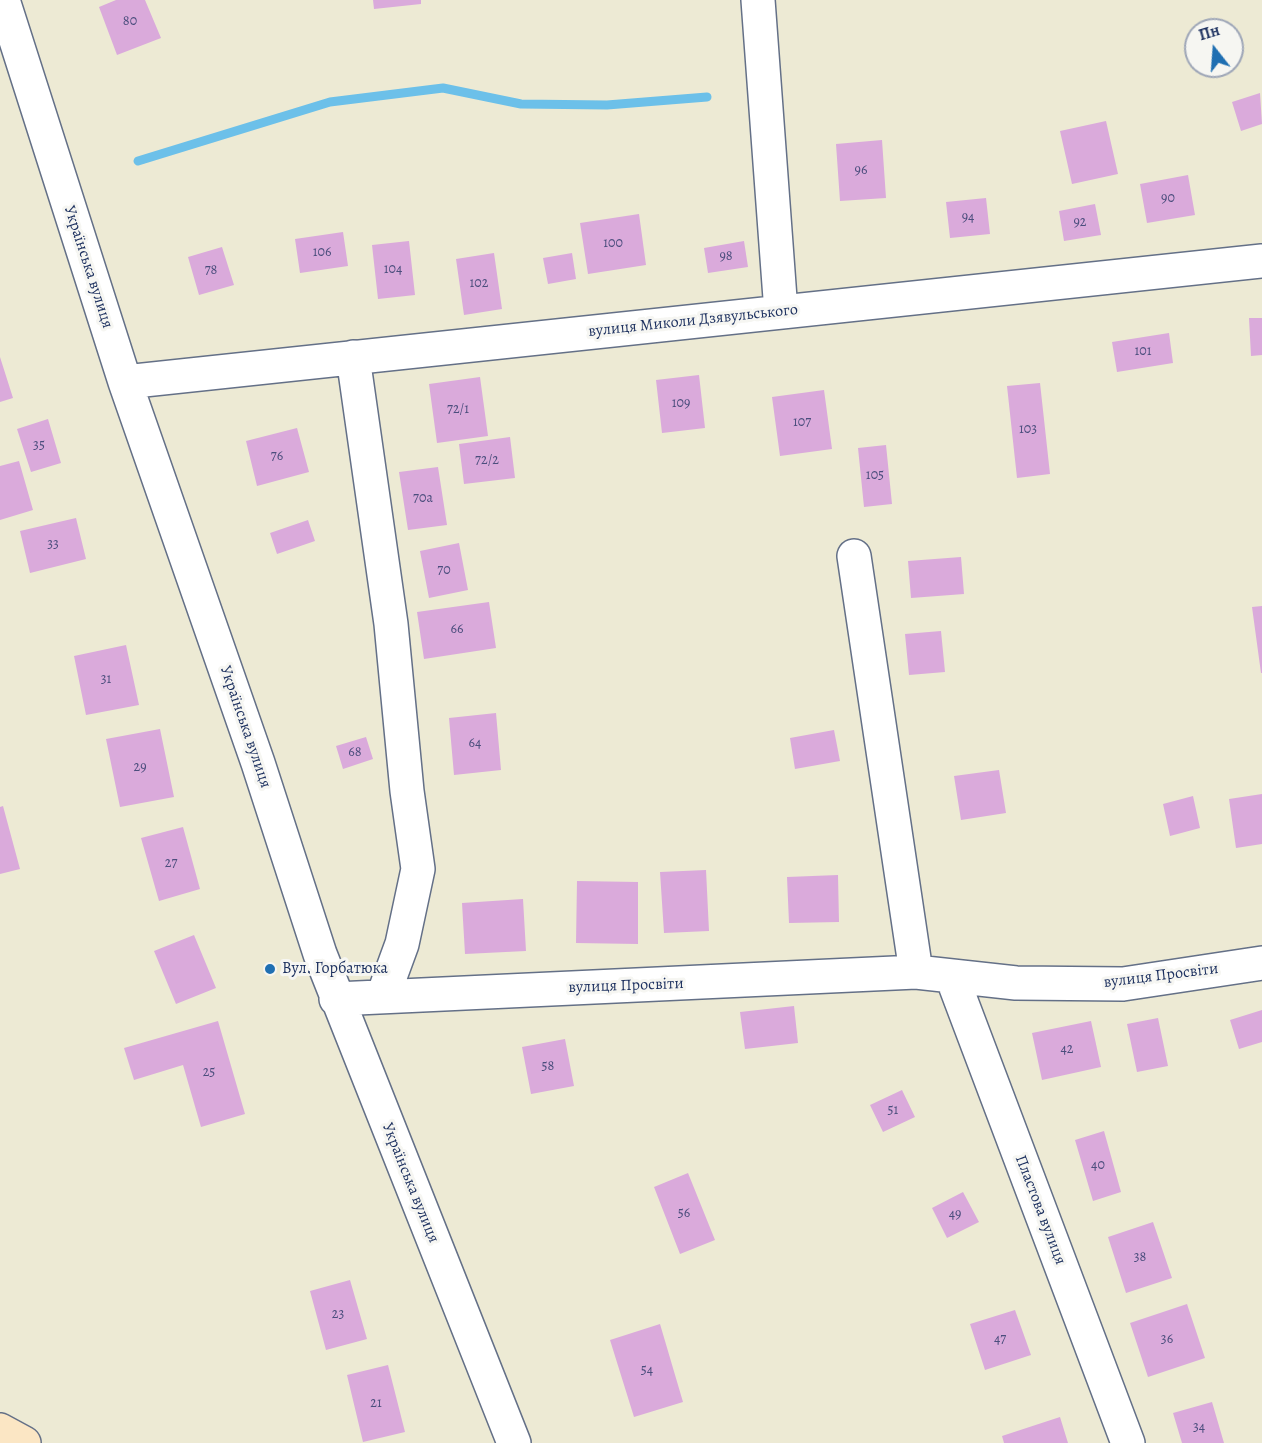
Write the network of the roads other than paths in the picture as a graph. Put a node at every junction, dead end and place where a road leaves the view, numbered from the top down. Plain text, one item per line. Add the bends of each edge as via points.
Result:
1 (3, 0) edge
2 (758, 0) edge
3 (12, 66) edge
4 (1262, 261) edge
5 (781, 312) junction
6 (353, 357) junction
7 (125, 382) junction
8 (854, 556) dead end
9 (1262, 963) edge
10 (916, 972) junction
11 (952, 977) junction
12 (384, 996) junction
13 (336, 999) junction
14 (0, 1430) edge
15 (24, 1443) edge
16 (514, 1443) edge
17 (1128, 1443) edge

1 - 3 street, Українська вулиця
2 - 5 street
3 - 7 street, Українська вулиця
4 - 5 street, вулиця Миколи Дзявульського
5 - 6 street, вулиця Миколи Дзявульського
6 - 7 street, вулиця Миколи Дзявульського
6 - 12 street via 391,624 418,869 402,944
7 - 13 street, Українська вулиця
8 - 10 street
9 - 11 street, вулиця Просвіти via 1123,984 1016,983
10 - 11 street, вулиця Просвіти
10 - 12 street, вулиця Просвіти
11 - 17 street, Пластова вулиця
12 - 13 street, вулиця Просвіти
13 - 16 street, Українська вулиця
14 - 15 main road

